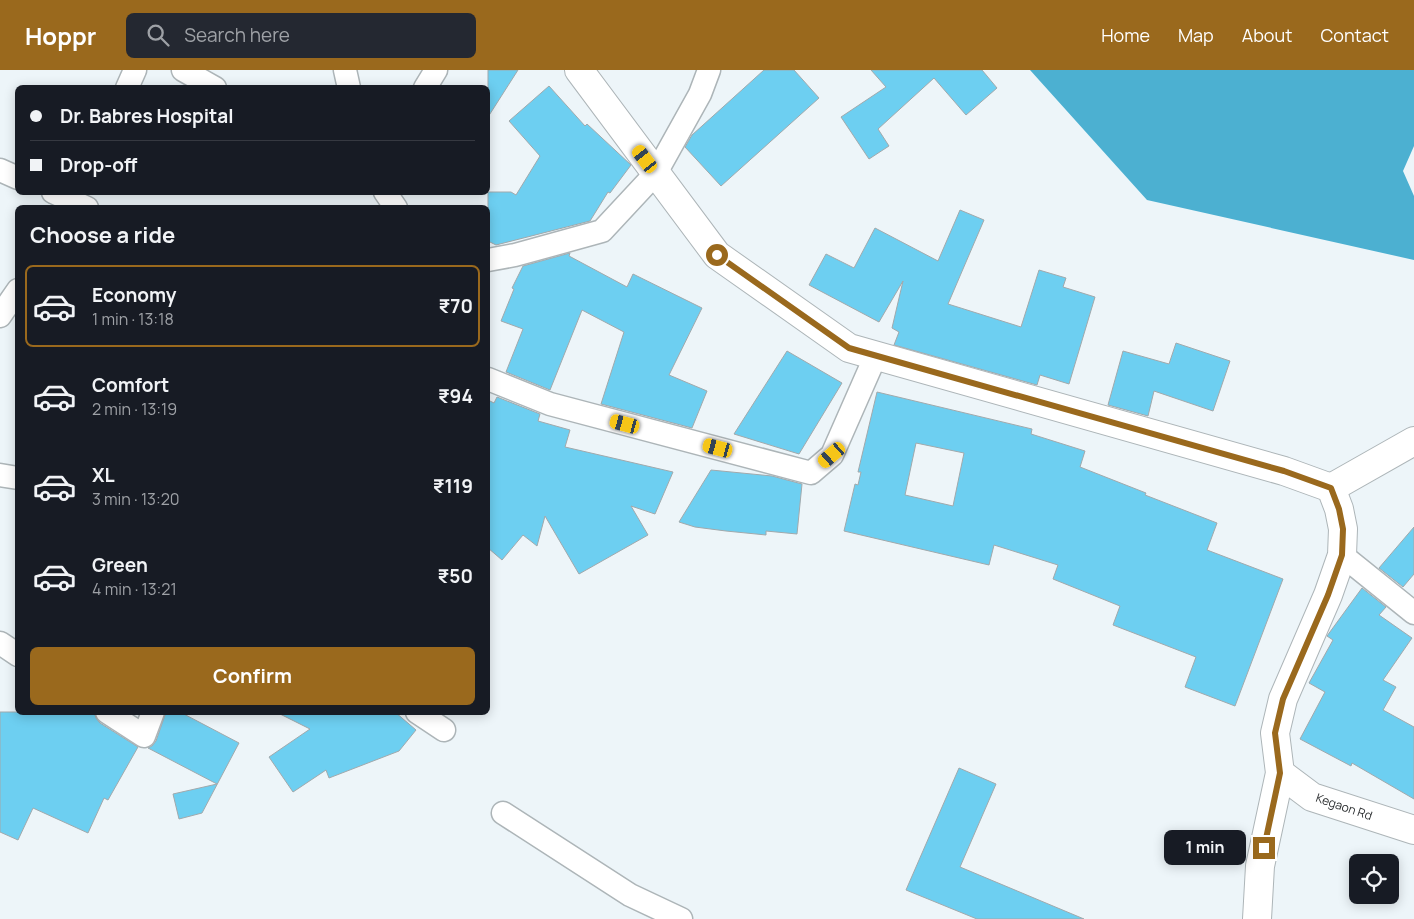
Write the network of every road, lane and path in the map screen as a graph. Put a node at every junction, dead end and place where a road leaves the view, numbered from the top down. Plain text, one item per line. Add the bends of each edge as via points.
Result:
1 (135, 70) edge
2 (183, 70) edge
3 (345, 70) edge
4 (436, 70) edge
5 (580, 70) edge
6 (709, 70) edge
7 (128, 85) edge
8 (210, 85) edge
9 (348, 85) edge
10 (427, 85) edge
11 (0, 170) edge
12 (656, 173) junction
13 (15, 177) edge
14 (60, 195) edge
15 (78, 202) edge
16 (490, 260) edge
17 (15, 294) edge
18 (0, 316) edge
19 (876, 355) junction
20 (490, 380) edge
21 (1414, 441) edge
22 (0, 475) edge
23 (15, 478) edge
24 (1331, 488) junction
25 (1342, 555) junction
26 (1414, 613) edge
27 (0, 643) edge
28 (15, 653) edge
29 (112, 715) edge
30 (152, 715) edge
31 (422, 715) edge
32 (444, 730) dead end
33 (1280, 773) junction
34 (503, 813) dead end
35 (1414, 830) edge
36 (681, 919) edge
37 (1257, 919) edge

1 - 7 street
2 - 8 street
3 - 9 street
4 - 10 street
5 - 12 street
6 - 12 street via 700,94
11 - 13 street
12 - 16 street via 602,231
12 - 19 street via 717,255 849,348
14 - 15 street
17 - 18 street
19 - 20 street via 832,455 811,473 550,404
19 - 24 street via 1284,471
21 - 24 street
22 - 23 street
24 - 25 street via 1343,529
25 - 26 street
25 - 33 street via 1283,699 1275,733
27 - 28 street
29 - 30 street via 144,736
31 - 32 street
33 - 35 street, Kegaon Rd via 1312,797
33 - 37 street via 1260,866
34 - 36 street via 630,896

